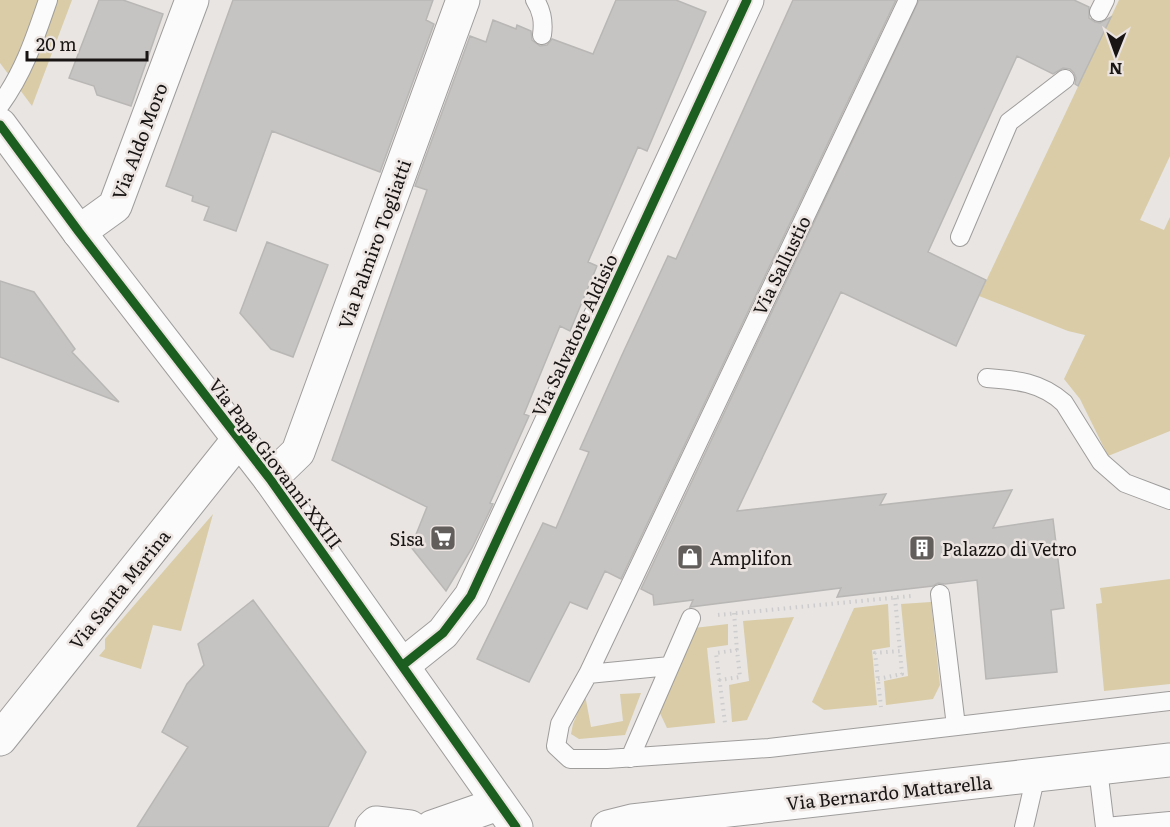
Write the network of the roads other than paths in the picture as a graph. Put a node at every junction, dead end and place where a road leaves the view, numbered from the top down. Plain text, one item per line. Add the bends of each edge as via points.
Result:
1 (48, 0) edge
2 (192, 0) edge
3 (463, 0) edge
4 (535, 0) edge
5 (747, 0) edge
6 (908, 0) edge
7 (542, 34) dead end
8 (1065, 79) dead end
9 (0, 105) edge
10 (0, 125) edge
11 (79, 232) junction
12 (960, 237) dead end
13 (987, 378) dead end
14 (239, 439) junction
15 (270, 479) junction
16 (1170, 500) edge
17 (940, 594) road end
18 (691, 618) road end
19 (403, 665) junction
20 (670, 666) junction
21 (588, 674) junction
22 (1170, 701) edge
23 (956, 726) junction
24 (0, 739) edge
25 (630, 758) junction
26 (1170, 760) edge
27 (1098, 769) junction
28 (1036, 776) junction
29 (507, 815) edge
30 (736, 818) edge
31 (1170, 821) edge
32 (372, 827) edge
33 (410, 827) edge
34 (432, 827) edge
35 (608, 827) edge
36 (1024, 827) edge

1 - 9 lane via 16,84
2 - 11 street, Via Aldo Moro via 115,207
3 - 15 street, Via Palmiro Togliatti via 298,452
4 - 7 lane via 540,9
5 - 19 street, Via Salvatore Aldisio via 471,596 443,633
6 - 21 lane, Via Sallustio
8 - 12 lane via 1009,122
10 - 11 street, Via Papa Giovanni XXIII
11 - 14 street, Via Papa Giovanni XXIII
13 - 16 lane via 1022,381 1056,396 1101,462 1125,483
14 - 15 street, Via Papa Giovanni XXIII
14 - 24 street, Via Santa Marina
15 - 19 street, Via Papa Giovanni XXIII
17 - 23 lane
18 - 20 lane
19 - 29 street, Via Papa Giovanni XXIII
20 - 21 lane
20 - 25 lane
21 - 25 lane, Via Sallustio via 560,724 556,746 570,759
22 - 23 lane
23 - 25 lane via 769,748
26 - 27 street, Via Bernardo Mattarella
27 - 28 street, Via Bernardo Mattarella
27 - 31 lane via 1105,827
28 - 30 street, Via Bernardo Mattarella
28 - 36 lane
29 - 34 street
30 - 35 street, Via Bernardo Mattarella via 632,821
32 - 33 street via 376,823

